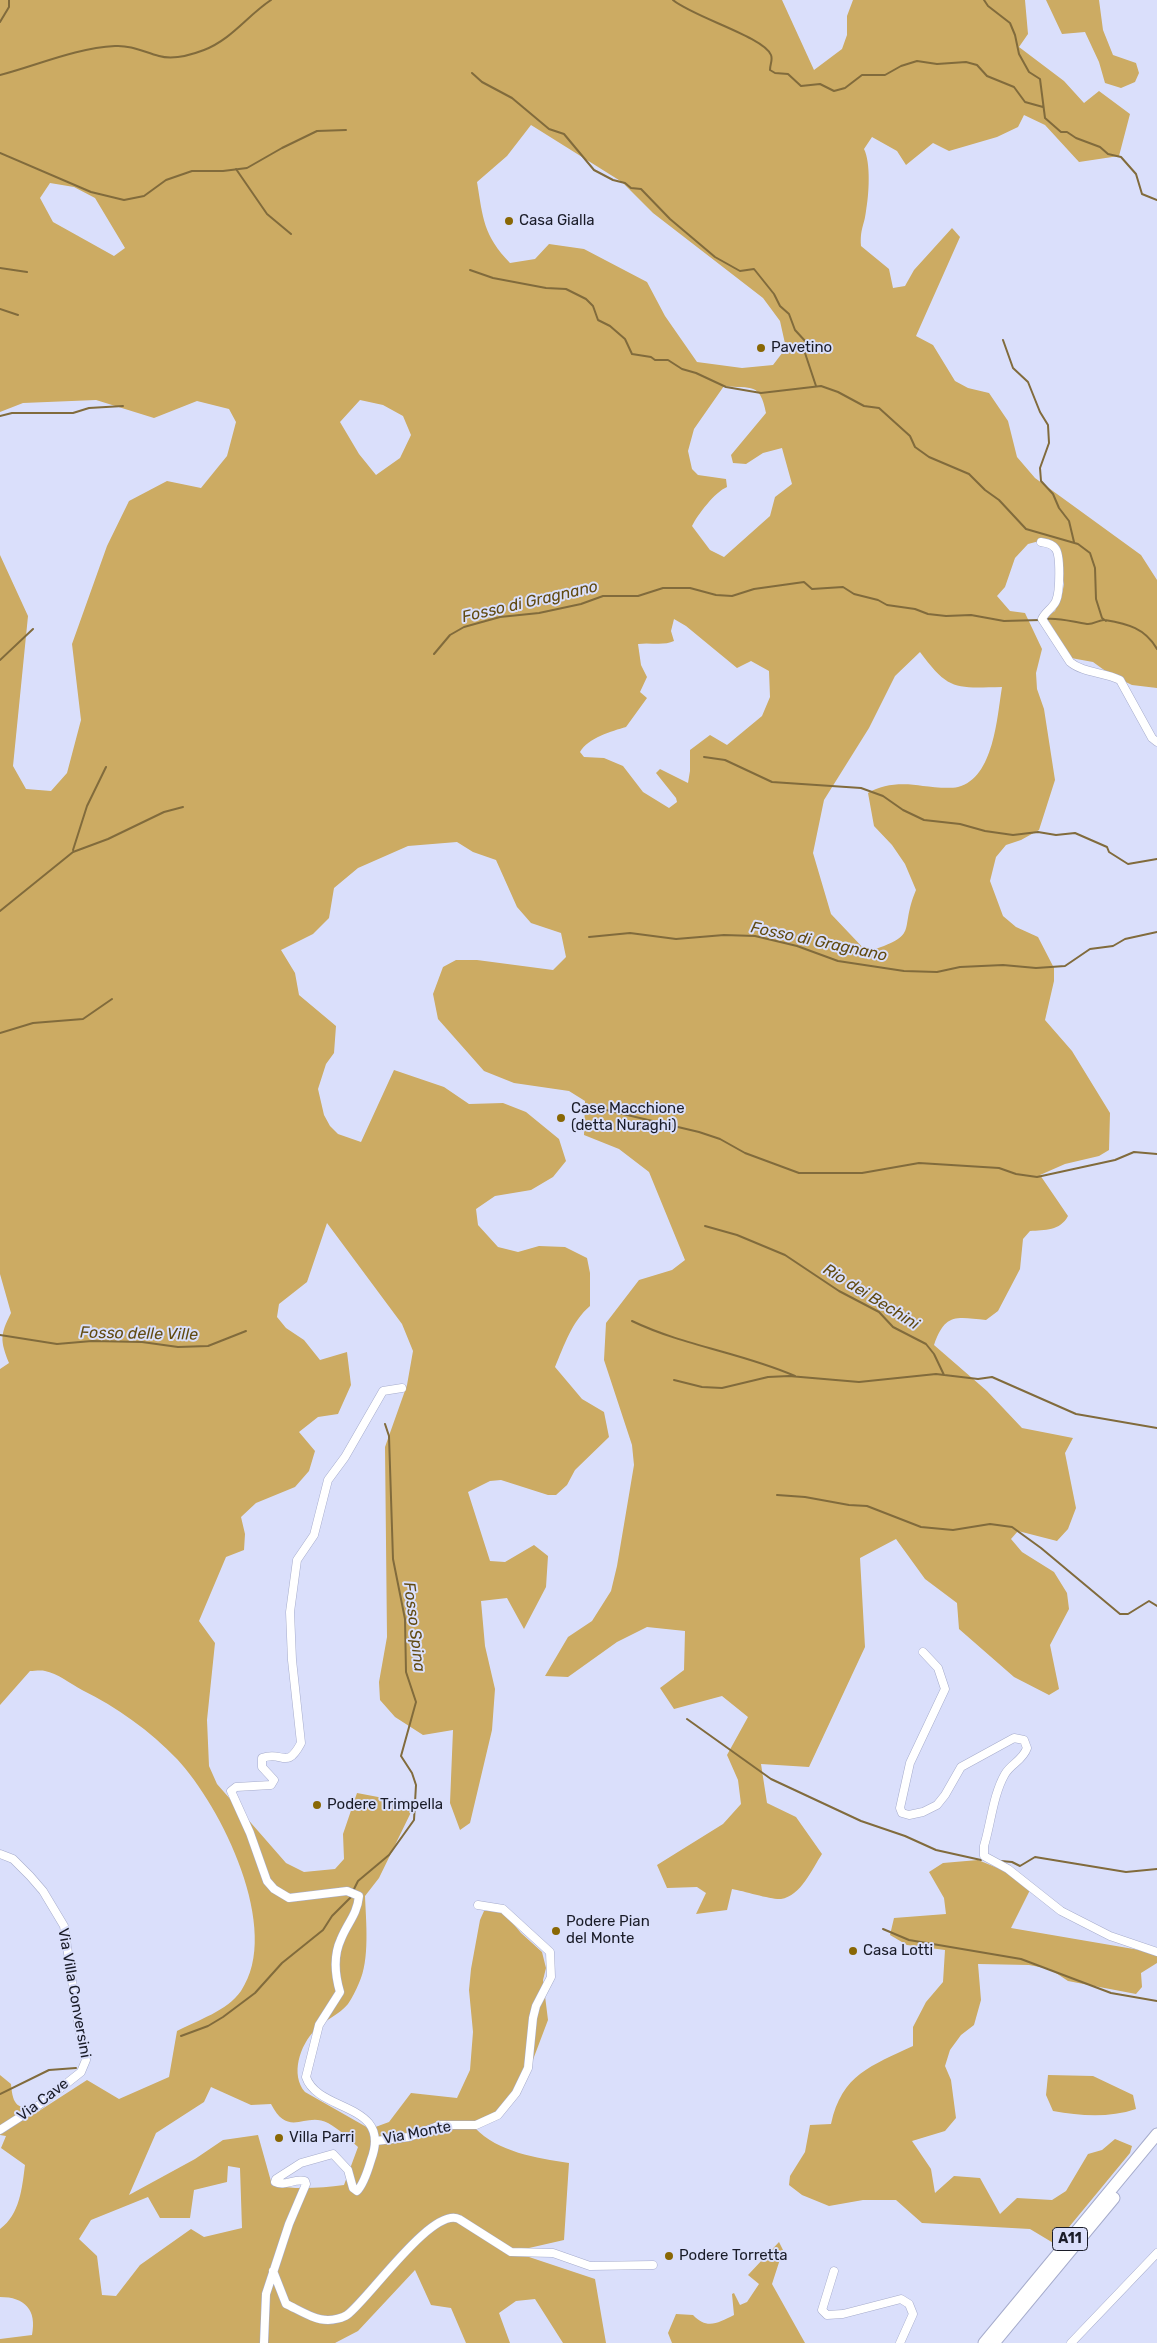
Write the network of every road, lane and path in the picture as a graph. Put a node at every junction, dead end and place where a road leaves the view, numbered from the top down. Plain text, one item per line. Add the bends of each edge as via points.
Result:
1 (1041, 542) dead end
2 (1157, 742) edge
3 (402, 1388) dead end
4 (923, 1652) dead end
5 (0, 1854) edge
6 (478, 1905) dead end
7 (1157, 1952) edge
8 (85, 2068) joint
9 (0, 2130) edge
10 (1157, 2134) edge
11 (376, 2141) junction
12 (1157, 2146) edge
13 (1157, 2253) edge
14 (653, 2265) dead end
15 (273, 2271) junction
16 (834, 2271) dead end
17 (264, 2343) edge
18 (900, 2343) edge
19 (984, 2343) edge
20 (994, 2343) edge
21 (1071, 2343) edge

1 - 2 street via 1056,548 1060,581 1056,601 1042,619 1075,666 1120,680
3 - 11 street via 383,1391 328,1480 314,1535 297,1560 290,1612 302,1742 295,1754 287,1759 262,1758 262,1767 274,1780 271,1785 236,1786 231,1791 274,1889 289,1898 347,1891 359,1896 357,1910 340,1940 334,1972 340,1992 319,2025 306,2077 309,2085 319,2093 349,2107 362,2118 372,2128
4 - 7 street via 938,1668 945,1689 910,1763 900,1808 902,1813 916,1814 930,1809 940,1802 961,1767 1014,1738 1024,1740 1028,1748 1025,1755 1008,1770 1002,1782 984,1856 1008,1869 1061,1911 1110,1936
5 - 8 street, Via Villa Conversini via 12,1859 30,1876 64,1926
6 - 11 street, Via Monte via 503,1910 550,1952 551,1977 536,2006 528,2068 516,2094 498,2115 476,2125 441,2125 409,2136
8 - 9 street, Via Cave via 42,2103
10 - 19 highway, A11
11 - 15 street, Via Monte via 371,2162 356,2191 348,2170 333,2154 301,2163 276,2179 279,2184 301,2180 306,2184
12 - 20 highway, A11
13 - 21 street
14 - 15 street via 590,2266 553,2253 511,2252 452,2217 443,2220 409,2248 346,2316 330,2320 317,2318 286,2304
15 - 17 street, Via Monte via 266,2294
16 - 18 street via 822,2310 827,2315 843,2314 900,2299 909,2304 913,2314

